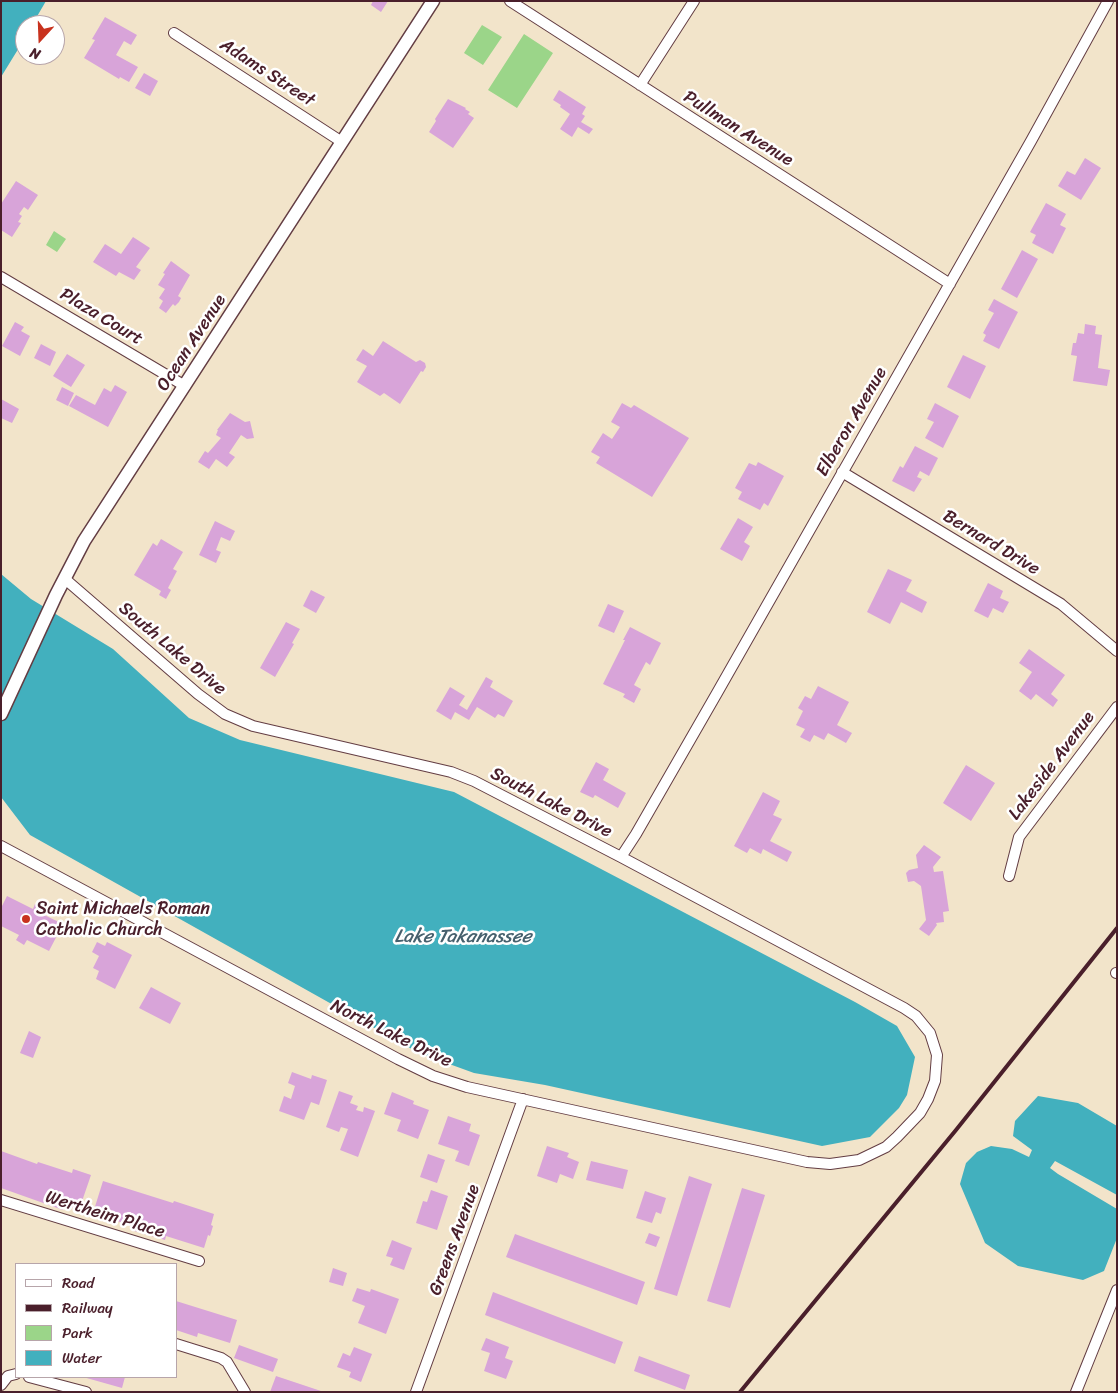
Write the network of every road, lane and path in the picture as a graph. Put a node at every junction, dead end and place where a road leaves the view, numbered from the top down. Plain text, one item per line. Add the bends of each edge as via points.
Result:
1 (433, 1) edge
2 (510, 1) edge
3 (694, 1) edge
4 (1108, 1) edge
5 (174, 32) dead end
6 (640, 86) junction
7 (342, 142) junction
8 (1, 276) edge
9 (950, 284) junction
10 (185, 386) junction
11 (842, 472) junction
12 (65, 578) junction
13 (1117, 651) edge
14 (1117, 707) edge
15 (1, 714) edge
16 (1, 846) edge
17 (621, 857) junction
18 (1009, 876) dead end
19 (523, 1099) junction
20 (908, 1126) joint
21 (1, 1200) edge
22 (198, 1261) dead end
23 (1117, 1290) edge
24 (178, 1345) edge
25 (15, 1374) edge
26 (34, 1378) edge
27 (1, 1385) edge
28 (86, 1392) edge
29 (245, 1392) edge
30 (416, 1392) edge
31 (1076, 1392) edge

1 - 7 street, Ocean Avenue
2 - 6 street, Pullman Avenue
3 - 6 street
4 - 9 street, Elberon Avenue
5 - 7 street, Adams Street
6 - 9 street, Pullman Avenue
7 - 10 street, Ocean Avenue
8 - 10 street, Plaza Court
9 - 11 street, Elberon Avenue
10 - 12 street, Ocean Avenue via 84,541
11 - 13 street, Bernard Drive via 1061,604
11 - 17 street, Elberon Avenue
12 - 15 street, Ocean Avenue
12 - 17 street, South Lake Drive via 225,714 253,726 451,772
14 - 18 street, Lakeside Avenue via 1019,837
16 - 19 street, North Lake Drive via 398,1059 449,1082
17 - 20 street, South Lake Drive via 916,1016 932,1040 937,1068 928,1099
19 - 20 street, North Lake Drive via 817,1164 859,1160 886,1147
19 - 30 street, Greens Avenue
21 - 22 street, Wertheim Place
23 - 31 street
24 - 29 street via 227,1362
25 - 27 street via 8,1376
26 - 28 street

